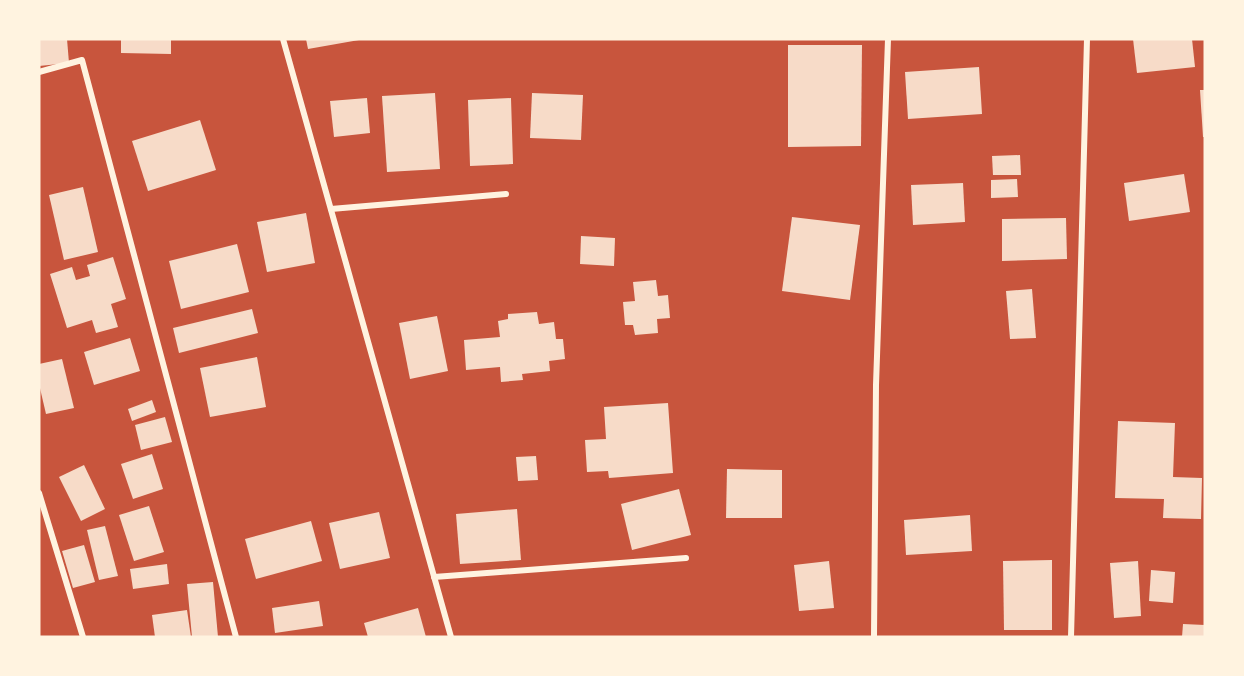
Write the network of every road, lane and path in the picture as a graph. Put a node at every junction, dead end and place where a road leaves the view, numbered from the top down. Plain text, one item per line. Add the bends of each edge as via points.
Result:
1 (284, 39) edge
2 (888, 39) edge
3 (1087, 39) edge
4 (39, 72) edge
5 (506, 195) dead end
6 (331, 209) junction
7 (39, 493) edge
8 (686, 558) dead end
9 (435, 577) junction
10 (83, 637) edge
11 (236, 637) edge
12 (451, 637) edge
13 (874, 637) edge
14 (1071, 637) edge

1 - 6 street
2 - 13 street via 876,385
3 - 14 street
4 - 11 street via 82,60
5 - 6 street
6 - 9 street
7 - 10 street
8 - 9 street
9 - 12 street

